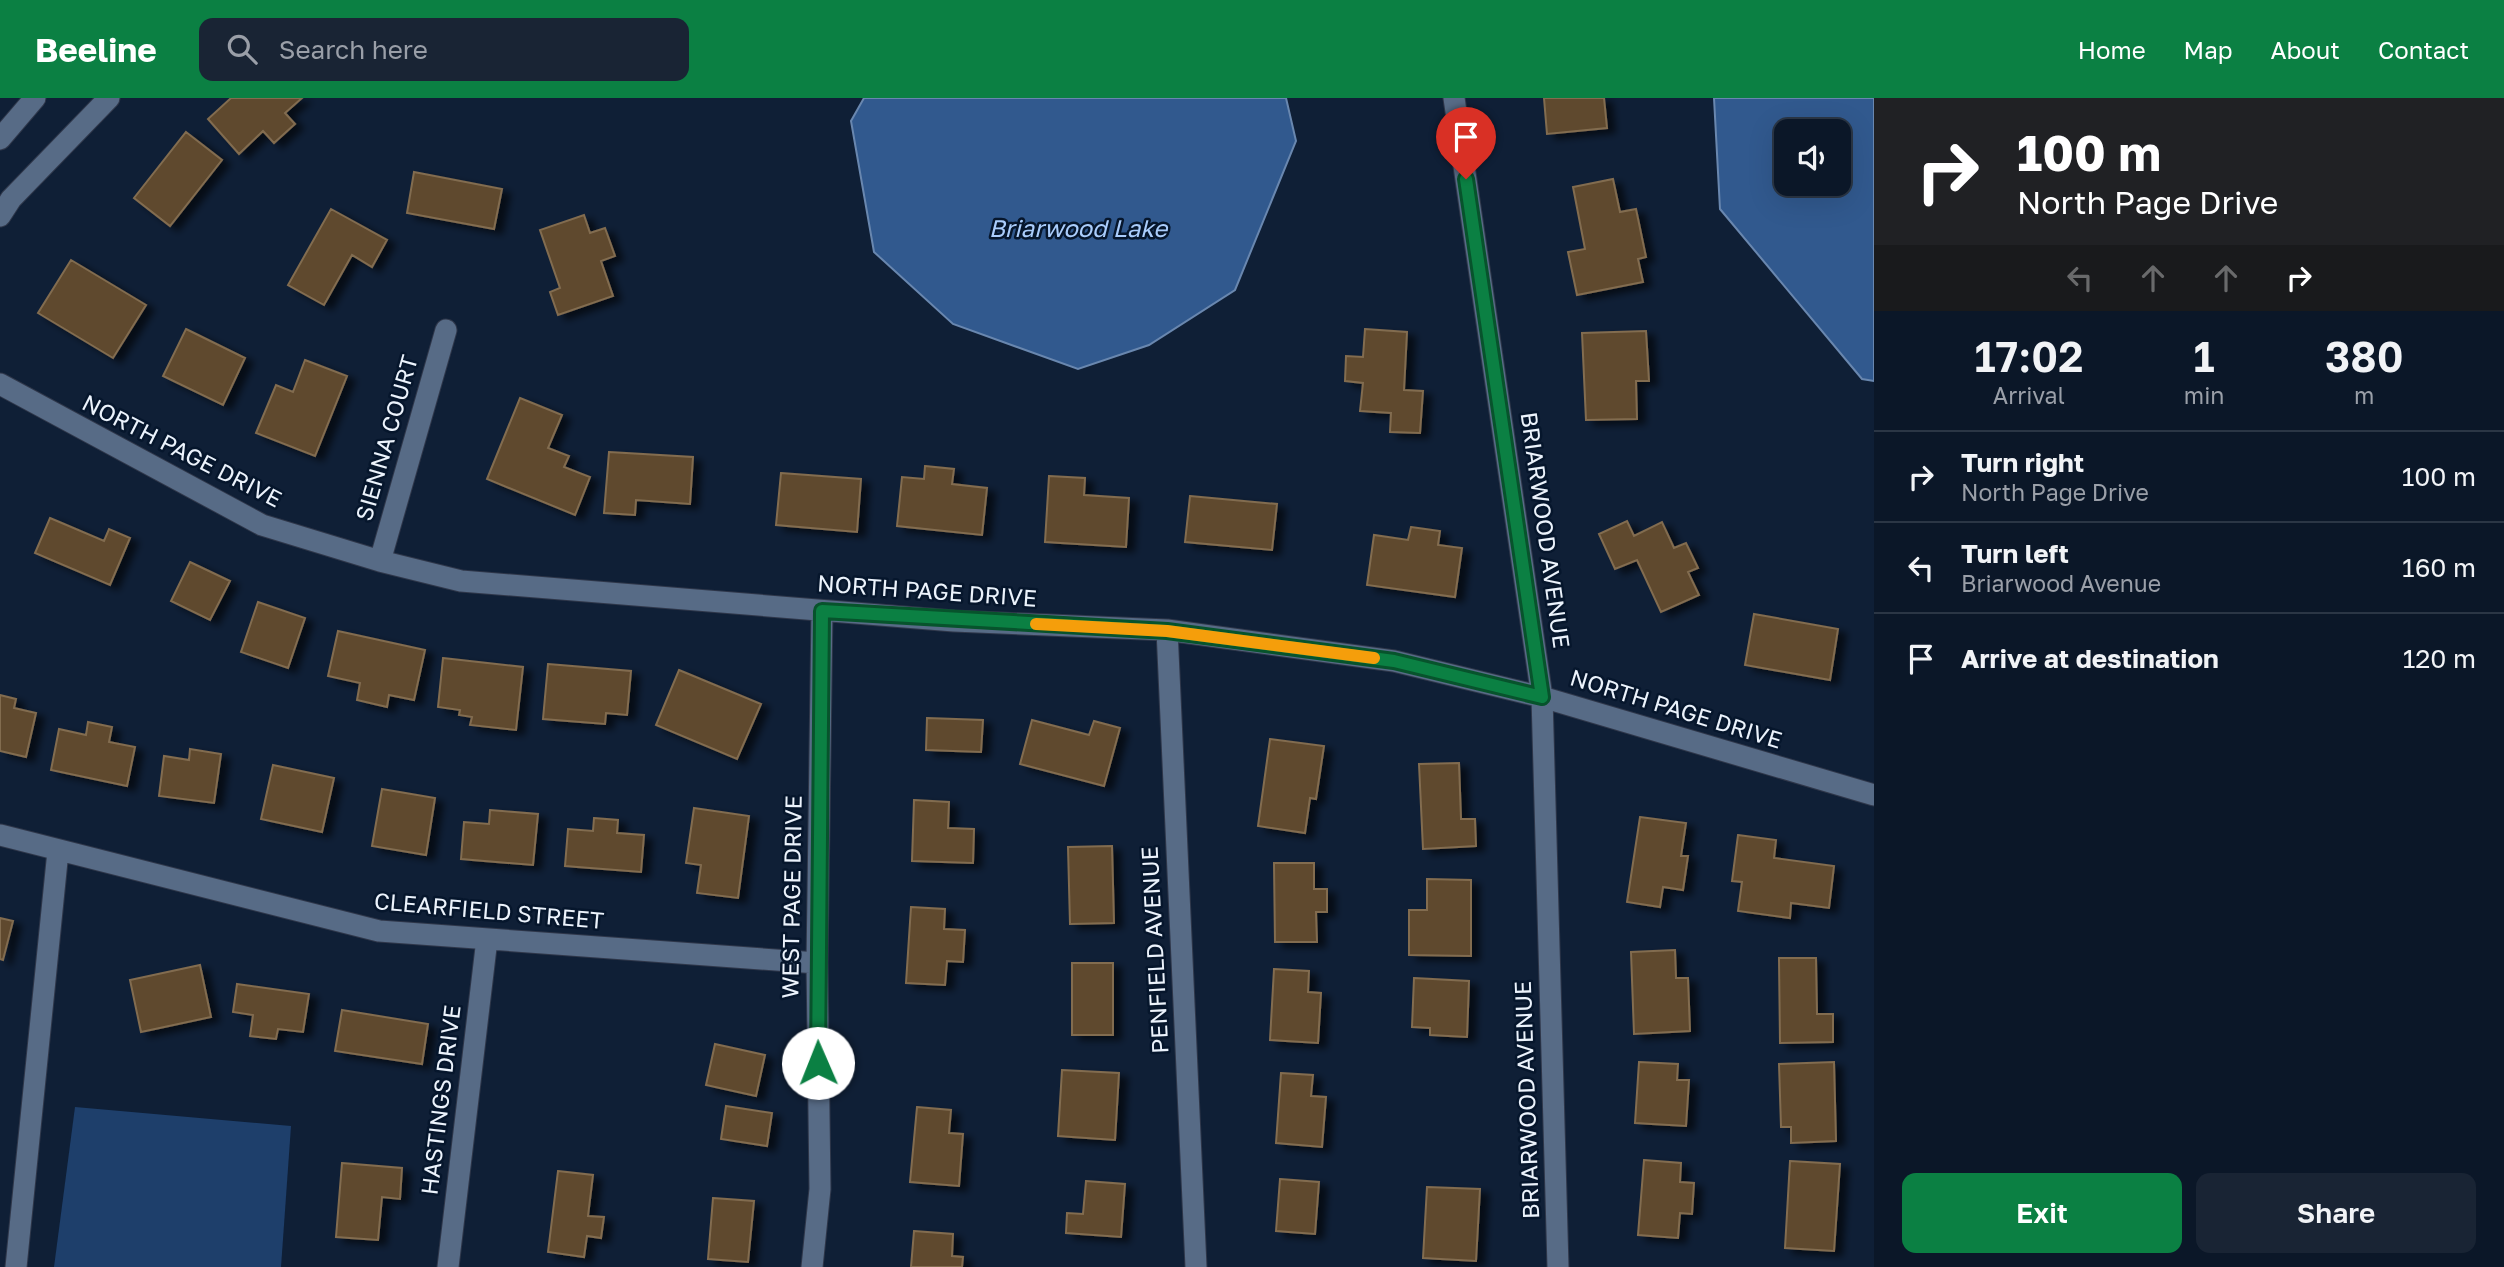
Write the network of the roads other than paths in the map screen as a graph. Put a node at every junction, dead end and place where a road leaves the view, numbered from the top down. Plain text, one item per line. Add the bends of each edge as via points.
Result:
1 (36, 98) edge
2 (109, 98) edge
3 (1454, 98) edge
4 (0, 139) edge
5 (0, 216) edge
6 (446, 330) dead end
7 (0, 384) edge
8 (380, 561) junction
9 (822, 611) junction
10 (1167, 631) junction
11 (1542, 697) junction
12 (1874, 795) edge
13 (0, 835) edge
14 (58, 851) junction
15 (487, 939) junction
16 (817, 963) junction
17 (16, 1267) edge
18 (448, 1267) edge
19 (812, 1267) edge
20 (1196, 1267) edge
21 (1558, 1267) edge

1 - 4 street
2 - 5 street via 10,199
3 - 11 street, BRIARWOOD AVENUE
6 - 8 street, SIENNA COURT
7 - 8 street, NORTH PAGE DRIVE via 262,525
8 - 9 street, NORTH PAGE DRIVE via 461,581
9 - 10 street, NORTH PAGE DRIVE
9 - 16 street, WEST PAGE DRIVE
10 - 11 street, NORTH PAGE DRIVE via 1394,661
10 - 20 street, PENFIELD AVENUE
11 - 12 street, NORTH PAGE DRIVE
11 - 21 street, BRIARWOOD AVENUE
13 - 14 street, CLEARFIELD STREET
14 - 15 street, CLEARFIELD STREET via 379,931
14 - 17 street
15 - 16 street, CLEARFIELD STREET
15 - 18 street, HASTINGS DRIVE
16 - 19 street, WEST PAGE DRIVE via 820,1188

